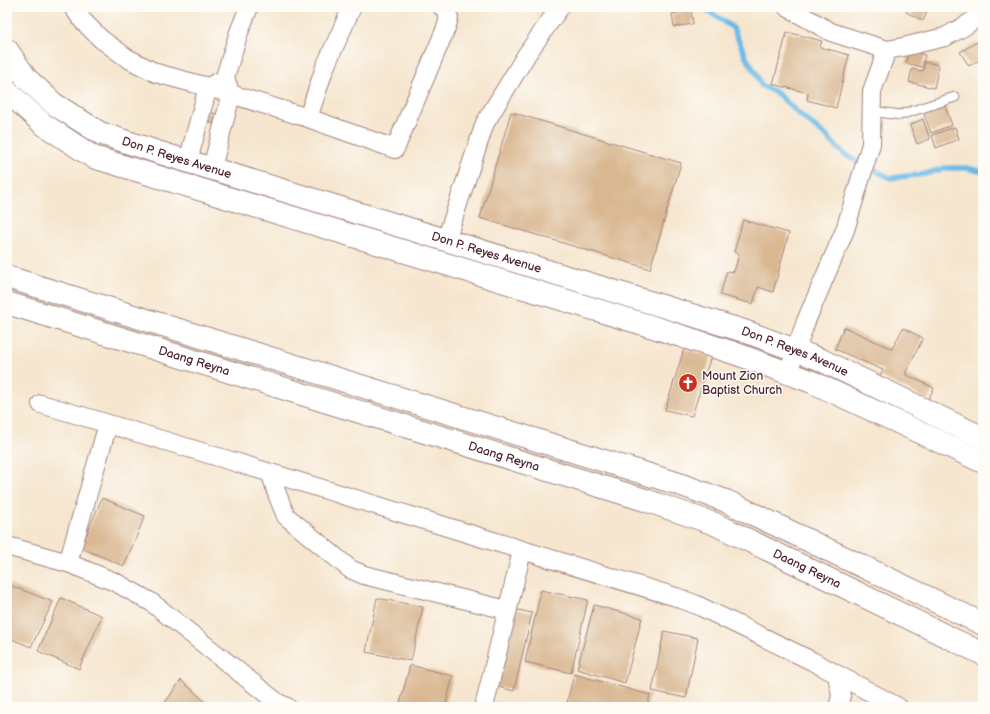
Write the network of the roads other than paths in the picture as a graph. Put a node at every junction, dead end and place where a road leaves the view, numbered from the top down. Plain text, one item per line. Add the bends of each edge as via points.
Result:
1 (73, 7) edge
2 (249, 7) edge
3 (352, 7) edge
4 (442, 7) edge
5 (560, 7) edge
6 (787, 7) edge
7 (983, 13) edge
8 (7, 50) edge
9 (887, 50) junction
10 (224, 77) junction
11 (26, 78) junction
12 (208, 87) junction
13 (7, 91) edge
14 (231, 95) junction
15 (955, 97) dead end
16 (872, 111) junction
17 (308, 118) junction
18 (188, 161) junction
19 (212, 168) junction
20 (253, 181) junction
21 (246, 204) junction
22 (446, 240) junction
23 (7, 277) edge
24 (7, 303) edge
25 (795, 350) junction
26 (788, 373) junction
27 (41, 404) dead end
28 (108, 424) junction
29 (983, 438) edge
30 (983, 462) edge
31 (272, 474) junction
32 (7, 546) edge
33 (522, 551) junction
34 (68, 563) junction
35 (507, 610) junction
36 (983, 624) edge
37 (983, 654) edge
38 (837, 675) junction
39 (287, 707) edge
40 (484, 707) edge
41 (838, 707) edge
42 (898, 707) edge

1 - 12 street via 101,40 127,58 156,73
2 - 10 street
3 - 17 street via 325,66
4 - 17 street via 449,18 446,28 394,149
5 - 22 street via 527,54 485,123
6 - 9 street via 831,32
7 - 9 street via 945,37
8 - 11 street, Don P. Reyes Avenue
9 - 16 street via 872,91
10 - 12 street
10 - 14 street
11 - 13 street
11 - 18 street, Don P. Reyes Avenue via 54,104 100,133
12 - 14 street
12 - 18 street
13 - 21 street, Don P. Reyes Avenue via 43,124 93,157
14 - 17 street
14 - 19 street
15 - 16 lane via 900,115
16 - 25 street via 871,144 845,230
18 - 19 street, Don P. Reyes Avenue
19 - 20 street, Don P. Reyes Avenue
20 - 21 street
20 - 22 street, Don P. Reyes Avenue
21 - 26 street, Don P. Reyes Avenue via 650,326
22 - 25 street, Don P. Reyes Avenue via 744,331
23 - 36 street, Daang Reyna via 679,484 726,501
24 - 37 street, Daang Reyna via 645,500 708,522
25 - 26 street
25 - 29 street, Don P. Reyes Avenue via 819,359
26 - 30 street, Don P. Reyes Avenue
27 - 28 street
28 - 31 street
28 - 34 street
31 - 33 street
31 - 35 street via 286,516 350,569 364,575
32 - 34 street
33 - 35 street
33 - 38 street via 697,605
34 - 39 street via 115,582 151,602 278,703
35 - 40 street
38 - 41 street via 841,696
38 - 42 street

